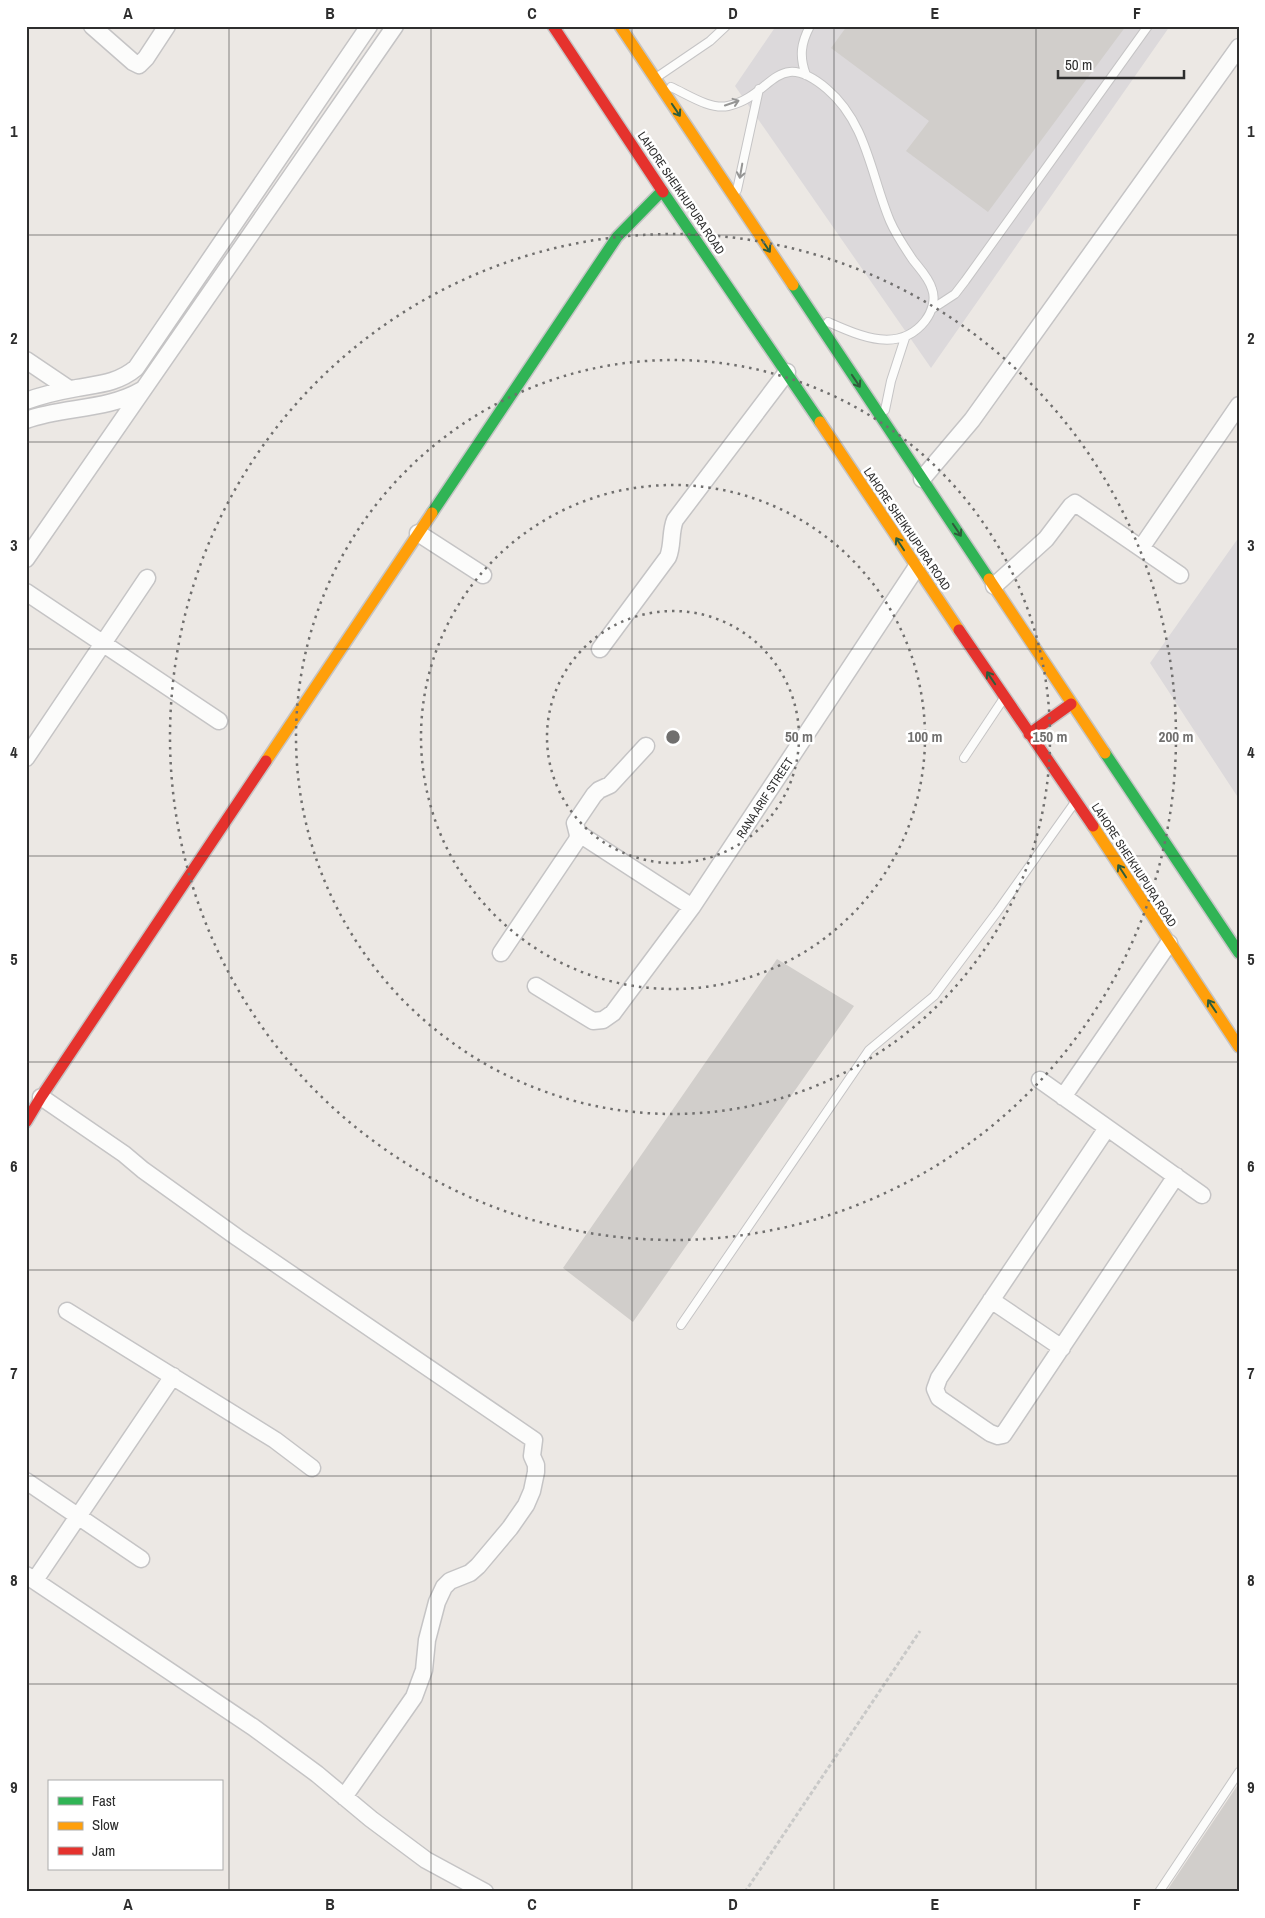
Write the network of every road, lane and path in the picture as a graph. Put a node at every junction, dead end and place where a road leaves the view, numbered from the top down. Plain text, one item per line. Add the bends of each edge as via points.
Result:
1 (92, 26) edge
2 (167, 26) edge
3 (369, 26) edge
4 (394, 26) edge
5 (553, 26) edge
6 (620, 26) edge
7 (726, 26) edge
8 (810, 26) edge
9 (1148, 26) edge
10 (1239, 47) edge
11 (806, 75) junction
12 (655, 79) junction
13 (759, 89) junction
14 (662, 191) junction
15 (736, 200) junction
16 (809, 310) junction
17 (932, 310) junction
18 (905, 338) junction
19 (26, 360) edge
20 (787, 372) junction
21 (144, 388) junction
22 (70, 390) junction
23 (26, 401) edge
24 (1239, 405) edge
25 (26, 420) edge
26 (884, 422) junction
27 (922, 479) junction
28 (418, 533) junction
29 (1141, 548) junction
30 (26, 559) edge
31 (916, 568) junction
32 (483, 575) dead end
33 (1180, 575) dead end
34 (148, 578) dead end
35 (994, 586) junction
36 (26, 592) edge
37 (104, 644) junction
38 (600, 649) dead end
39 (1004, 698) junction
40 (1071, 704) junction
41 (219, 721) dead end
42 (1029, 734) junction
43 (646, 746) dead end
44 (26, 758) edge
45 (964, 758) dead end
46 (1076, 801) junction
47 (578, 833) junction
48 (692, 907) junction
49 (1169, 943) junction
50 (501, 953) dead end
51 (1239, 953) edge
52 (536, 986) dead end
53 (1239, 1047) edge
54 (1040, 1080) dead end
55 (41, 1097) junction
56 (1064, 1097) junction
57 (26, 1122) edge
58 (1107, 1128) junction
59 (1176, 1176) junction
60 (1202, 1196) dead end
61 (991, 1300) junction
62 (67, 1311) dead end
63 (681, 1325) dead end
64 (1062, 1348) junction
65 (173, 1376) junction
66 (312, 1468) dead end
67 (26, 1482) edge
68 (78, 1516) junction
69 (141, 1559) dead end
70 (30, 1577) edge
71 (920, 1631) dead end
72 (1239, 1772) edge
73 (344, 1796) junction
74 (485, 1892) edge
75 (745, 1892) edge
76 (1159, 1892) edge

1 - 2 street via 140,65
3 - 22 street via 140,362 113,382
4 - 21 street
5 - 14 main road, LAHORE SHEIKHUPURA ROAD
6 - 12 main road
7 - 12 lane
8 - 11 lane via 801,49
9 - 17 lane via 965,281 955,294
10 - 27 street via 972,420
11 - 13 lane via 788,71
11 - 17 lane via 833,95 857,126 890,222 933,290
12 -> 13 lane via 716,106 727,106
12 -> 15 main road
13 -> 15 lane
14 - 20 main road, LAHORE SHEIKHUPURA ROAD
14 - 28 main road via 617,237
15 -> 16 main road
16 - 18 lane via 869,338
16 -> 26 main road
17 - 18 lane via 923,324
18 - 26 lane via 891,381
19 - 22 street
31 -> 20 main road, LAHORE SHEIKHUPURA ROAD
20 - 38 street via 675,520 668,557
21 - 25 street via 119,401 64,409
21 - 30 street
22 - 23 street
24 - 29 street
26 - 27 main road
27 -> 35 main road
28 - 32 street
28 - 55 main road
29 - 33 street
29 - 35 street via 1074,504 1046,539
39 -> 31 main road, LAHORE SHEIKHUPURA ROAD
31 - 48 street, RANA ARIF STREET
34 - 37 street
35 - 40 main road
36 - 37 street
37 - 41 street
37 - 44 street
39 - 42 main road, LAHORE SHEIKHUPURA ROAD
39 - 45 lane
40 - 42 main road
40 - 51 main road
42 - 46 main road, LAHORE SHEIKHUPURA ROAD
43 - 47 street via 610,785 594,795 575,823
49 -> 46 main road, LAHORE SHEIKHUPURA ROAD
46 - 63 lane via 934,996 869,1050
47 - 48 street
47 - 50 street via 577,840
48 - 52 street, RANA ARIF STREET via 613,1013 603,1020 593,1021
53 -> 49 main road, LAHORE SHEIKHUPURA ROAD
49 - 56 street
54 - 56 street
55 - 57 main road
55 - 73 street via 238,1238 534,1440 532,1456 536,1472 526,1505 478,1566 450,1581 444,1588 437,1602 427,1640 424,1670 414,1697
56 - 58 street
58 - 59 street
58 - 61 street
59 - 60 street
59 - 64 street
61 - 64 street
61 - 64 street via 935,1389 939,1398 990,1433 998,1436 1005,1433
62 - 65 street
65 - 66 street via 275,1440
65 - 68 street
67 - 68 street
68 - 69 street
68 - 70 street
70 - 73 street via 253,1727
71 - 75 path
72 - 76 lane
73 - 74 street via 426,1860

